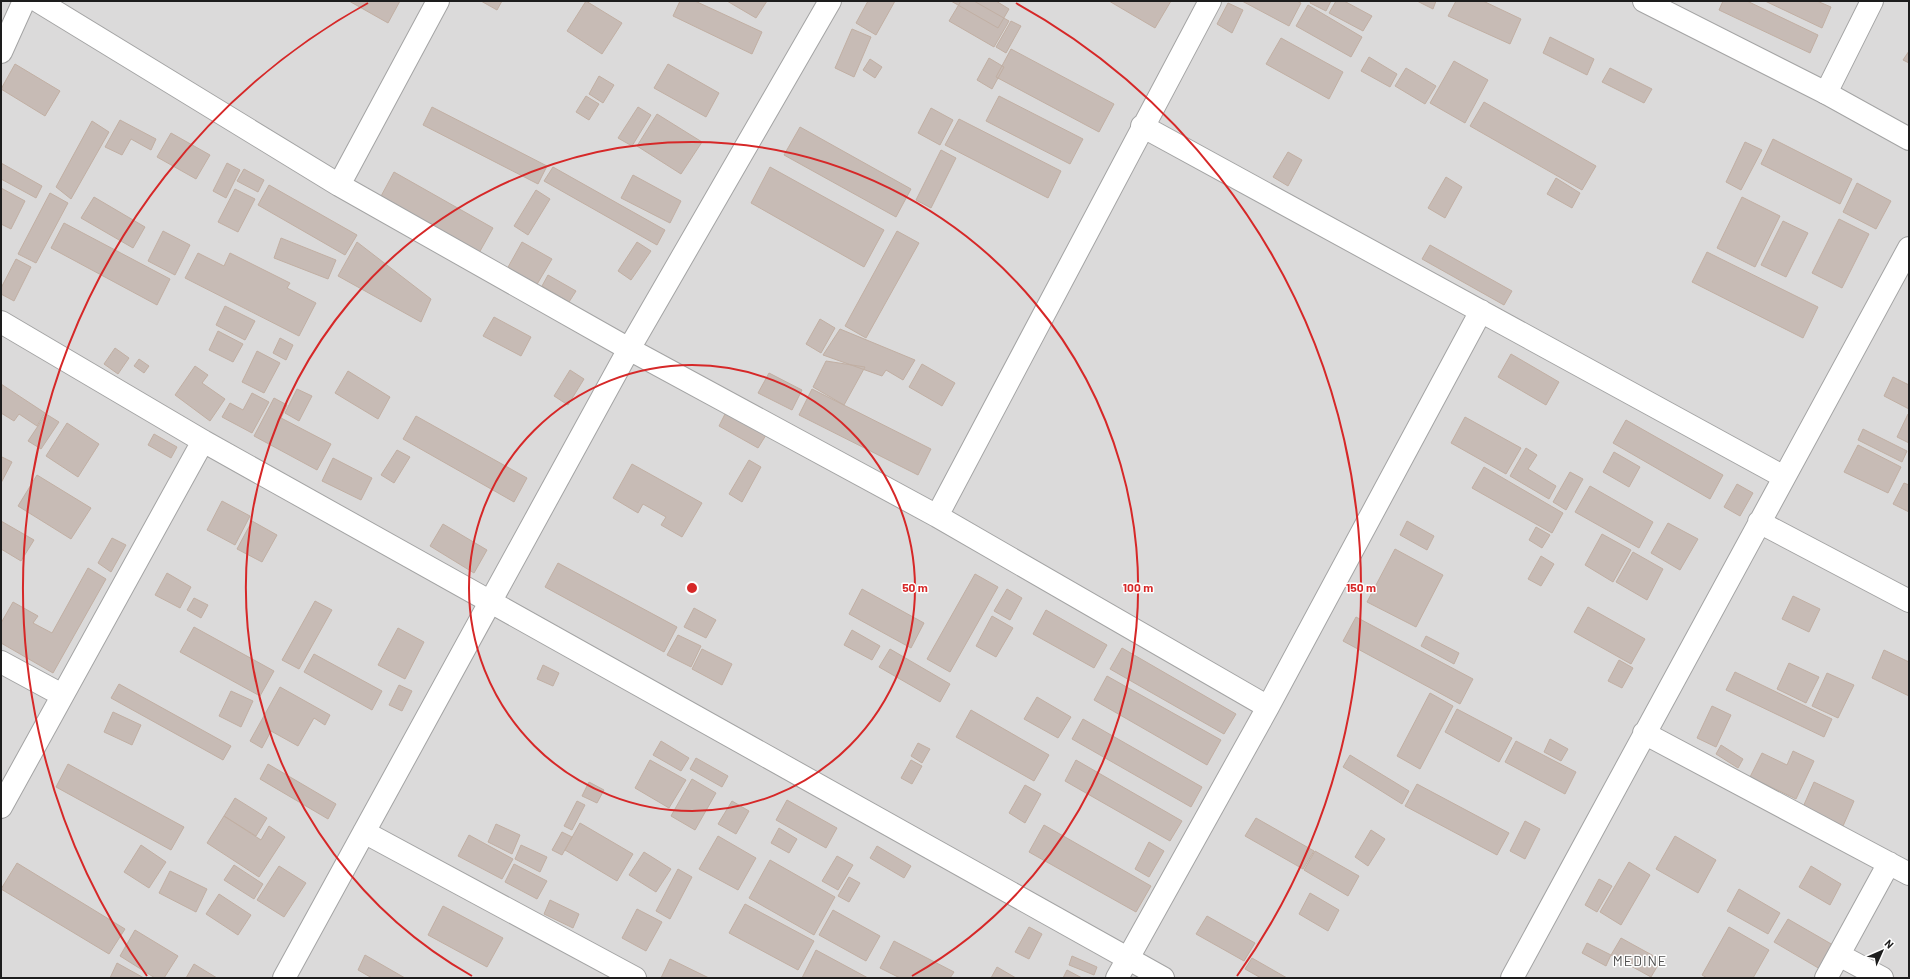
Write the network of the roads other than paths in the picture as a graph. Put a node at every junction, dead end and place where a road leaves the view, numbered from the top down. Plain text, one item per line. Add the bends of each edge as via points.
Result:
1 (24, 1) edge
2 (38, 1) edge
3 (438, 1) edge
4 (830, 1) edge
5 (1210, 1) edge
6 (1644, 1) edge
7 (1872, 1) edge
8 (1, 52) edge
9 (1826, 93) junction
10 (1142, 126) junction
11 (1909, 139) edge
12 (339, 185) junction
13 (1909, 248) edge
14 (1482, 311) junction
15 (1, 322) edge
16 (629, 350) junction
17 (203, 441) junction
18 (1784, 477) junction
19 (937, 516) junction
20 (1759, 522) junction
21 (1909, 601) edge
22 (491, 602) junction
23 (1, 662) edge
24 (62, 695) junction
25 (1268, 707) junction
26 (1644, 733) junction
27 (1, 807) edge
28 (364, 832) junction
29 (1889, 863) junction
30 (1909, 874) edge
31 (1839, 955) junction
32 (1128, 958) junction
33 (284, 978) edge
34 (635, 978) edge
35 (1117, 978) edge
36 (1163, 978) edge
37 (1512, 978) edge
38 (1826, 978) edge
39 (1882, 978) edge

1 - 8 street
2 - 12 street
3 - 12 street
4 - 16 street
5 - 10 street
6 - 9 street
7 - 9 street
9 - 11 street
10 - 14 street
10 - 19 street
12 - 16 street
13 - 18 street
14 - 18 street
14 - 25 street
15 - 17 street
16 - 19 street
16 - 22 street
17 - 22 street
17 - 24 street
18 - 20 street
19 - 25 street
20 - 21 street
20 - 26 street
22 - 28 street
22 - 32 street
23 - 24 street
24 - 27 street
25 - 32 street
26 - 29 street
26 - 37 street
28 - 33 street
28 - 34 street
29 - 30 street
29 - 31 street
31 - 38 street
31 - 39 street
32 - 35 street
32 - 36 street

